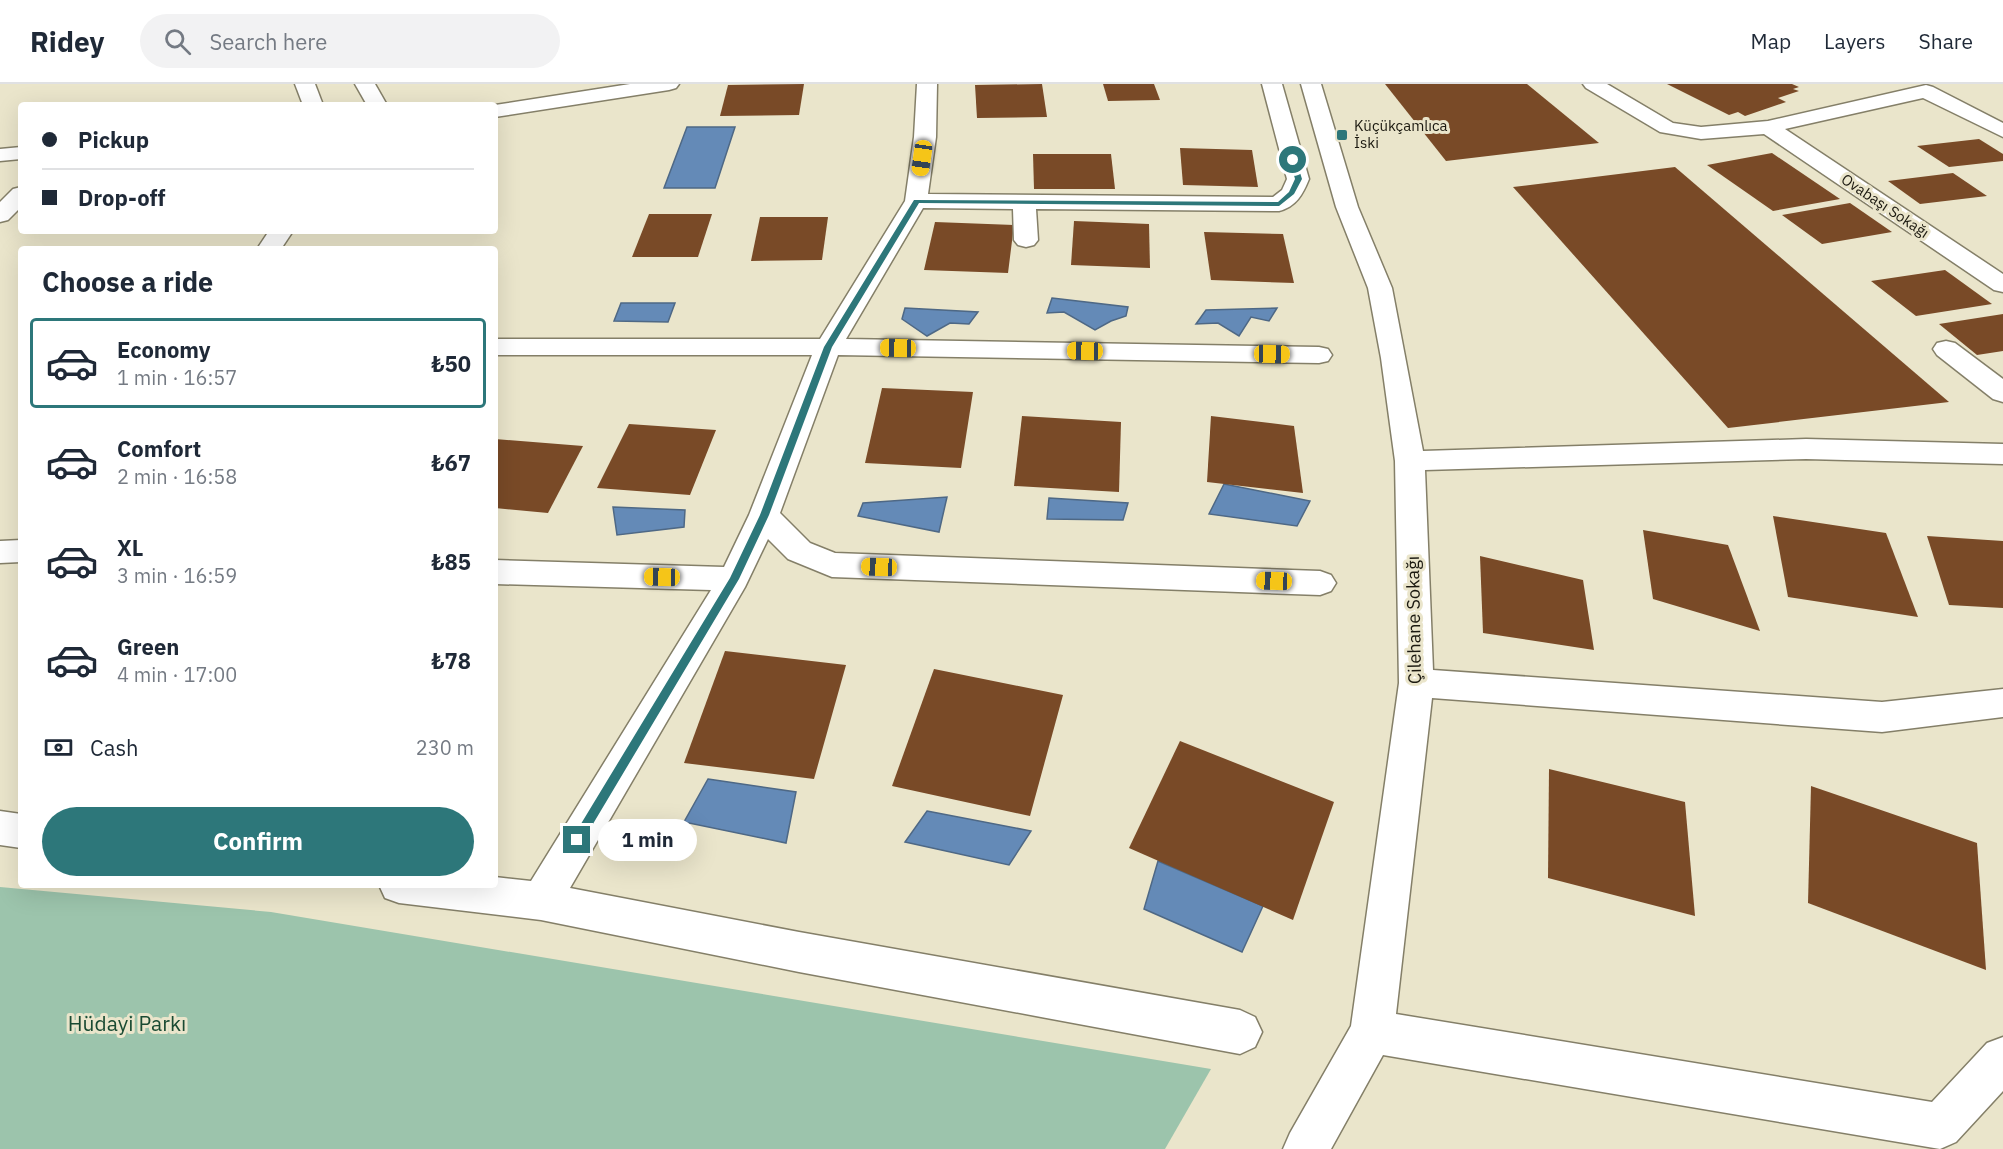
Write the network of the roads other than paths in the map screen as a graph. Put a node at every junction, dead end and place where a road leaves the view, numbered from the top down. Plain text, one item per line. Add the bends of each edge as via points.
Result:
1 (305, 84) edge
2 (365, 84) edge
3 (669, 84) edge
4 (927, 84) edge
5 (1272, 84) edge
6 (1311, 84) edge
7 (1593, 84) edge
8 (606, 89) edge
9 (312, 102) edge
10 (375, 102) edge
11 (498, 110) edge
12 (1768, 127) junction
13 (2003, 131) edge
14 (18, 153) edge
15 (0, 155) edge
16 (18, 197) edge
17 (916, 201) junction
18 (1024, 204) junction
19 (0, 215) edge
20 (1026, 240) dead end
21 (2003, 285) edge
22 (498, 347) edge
23 (828, 347) junction
24 (1946, 349) dead end
25 (1318, 355) dead end
26 (2003, 393) edge
27 (2003, 454) edge
28 (1410, 461) junction
29 (764, 515) junction
30 (18, 550) edge
31 (0, 552) edge
32 (498, 573) edge
33 (734, 579) junction
34 (1320, 583) dead end
35 (1416, 683) junction
36 (2003, 703) edge
37 (0, 828) edge
38 (18, 831) edge
39 (426, 888) edge
40 (541, 901) junction
41 (1240, 1032) dead end
42 (1372, 1032) junction
43 (2003, 1059) edge
44 (1948, 1138) edge
45 (1306, 1149) edge

1 - 9 street
2 - 10 street
3 - 8 street
4 - 17 street
5 - 18 street via 1298,179 1292,193 1279,204
6 - 28 street, Çilehane Sokağı via 1347,207 1380,288
7 - 12 street via 1667,128 1701,133
8 - 11 street
12 - 13 street via 1926,91
12 - 21 street, Ovabaşı Sokağı
14 - 15 street
16 - 19 street
17 - 18 street
17 - 23 street
18 - 20 street
22 - 23 street
23 - 25 street
23 - 29 street
24 - 26 street
27 - 28 street via 1806,449
28 - 35 street, Çilehane Sokağı
29 - 33 street
29 - 34 street via 799,551 832,565
30 - 31 street
32 - 33 street
33 - 40 street
35 - 36 street via 1882,717
35 - 42 street, Çilehane Sokağı
37 - 38 street
39 - 40 street
40 - 41 street
42 - 44 street
42 - 45 street, Çilehane Sokağı
43 - 44 street

